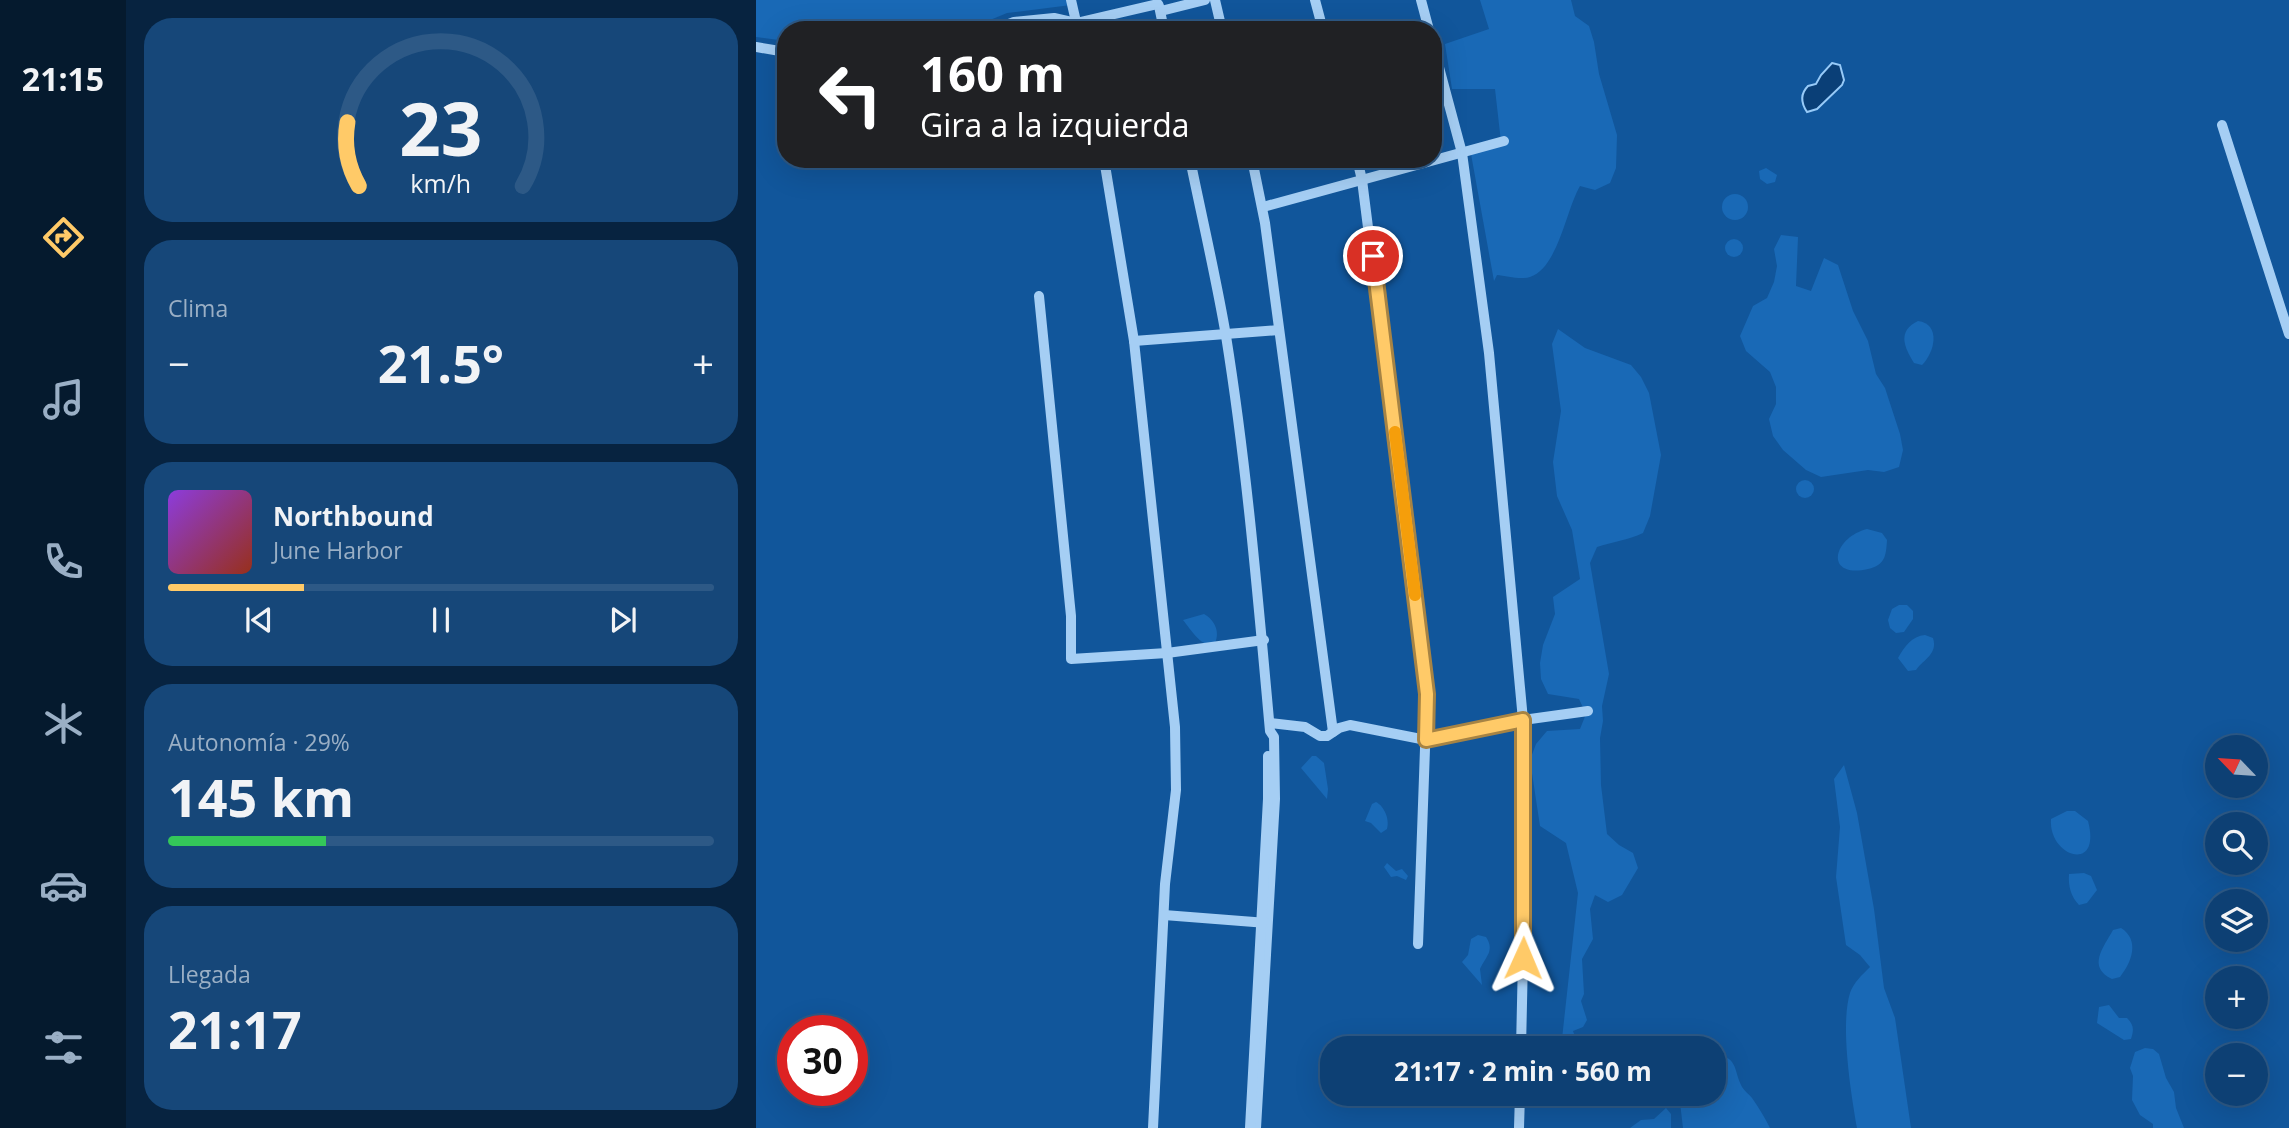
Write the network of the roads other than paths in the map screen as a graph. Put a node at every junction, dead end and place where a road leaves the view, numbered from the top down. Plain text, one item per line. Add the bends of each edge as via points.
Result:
1 (1071, 0) edge
2 (1205, 0) edge
3 (1215, 0) edge
4 (1315, 0) edge
5 (1421, 0) edge
6 (1158, 5) edge
7 (1024, 21) edge
8 (1062, 21) edge
9 (1076, 21) edge
10 (1099, 21) edge
11 (1220, 21) edge
12 (1321, 21) edge
13 (1427, 21) edge
14 (756, 47) edge
15 (777, 50) edge
16 (1442, 79) edge
17 (2222, 125) dead end
18 (1504, 141) dead end
19 (1462, 153) junction
20 (1442, 158) edge
21 (1105, 168) edge
22 (1192, 168) edge
23 (1254, 168) edge
24 (1359, 168) edge
25 (1406, 168) edge
26 (1362, 180) junction
27 (1263, 207) junction
28 (1039, 296) dead end
29 (1279, 330) junction
30 (1226, 334) junction
31 (2289, 334) edge
32 (1134, 341) junction
33 (1264, 640) junction
34 (1167, 653) junction
35 (1588, 711) dead end
36 (1523, 720) junction
37 (1270, 727) junction
38 (1333, 733) junction
39 (1426, 740) junction
40 (1164, 915) junction
41 (1265, 923) junction
42 (1418, 944) dead end
43 (1521, 1036) edge
44 (1520, 1106) edge
45 (1153, 1128) edge
46 (1250, 1128) edge
47 (1256, 1128) edge
48 (1519, 1128) edge

1 - 9 street
2 - 6 street
3 - 11 street
4 - 12 street
5 - 13 street
6 - 10 street
7 - 8 street
14 - 15 street
16 - 19 street
17 - 31 street
18 - 19 street
19 - 20 street
19 - 36 street via 1489,353
21 - 32 street
22 - 30 street
23 - 27 street
24 - 26 street
25 - 26 street
26 - 27 street
26 - 39 street via 1425,680
27 - 29 street
28 - 34 street via 1071,616 1071,659
29 - 30 street
29 - 38 street
30 - 32 street
30 - 33 street
32 - 34 street
33 - 34 street
33 - 37 street
34 - 40 street via 1176,790
35 - 36 street
36 - 39 street
36 - 43 street
37 - 38 street via 1305,727 1320,736
37 - 41 street via 1275,799
38 - 39 street via 1350,724
39 - 42 street
40 - 41 street
40 - 45 street
41 - 46 street
41 - 47 street
44 - 48 street

